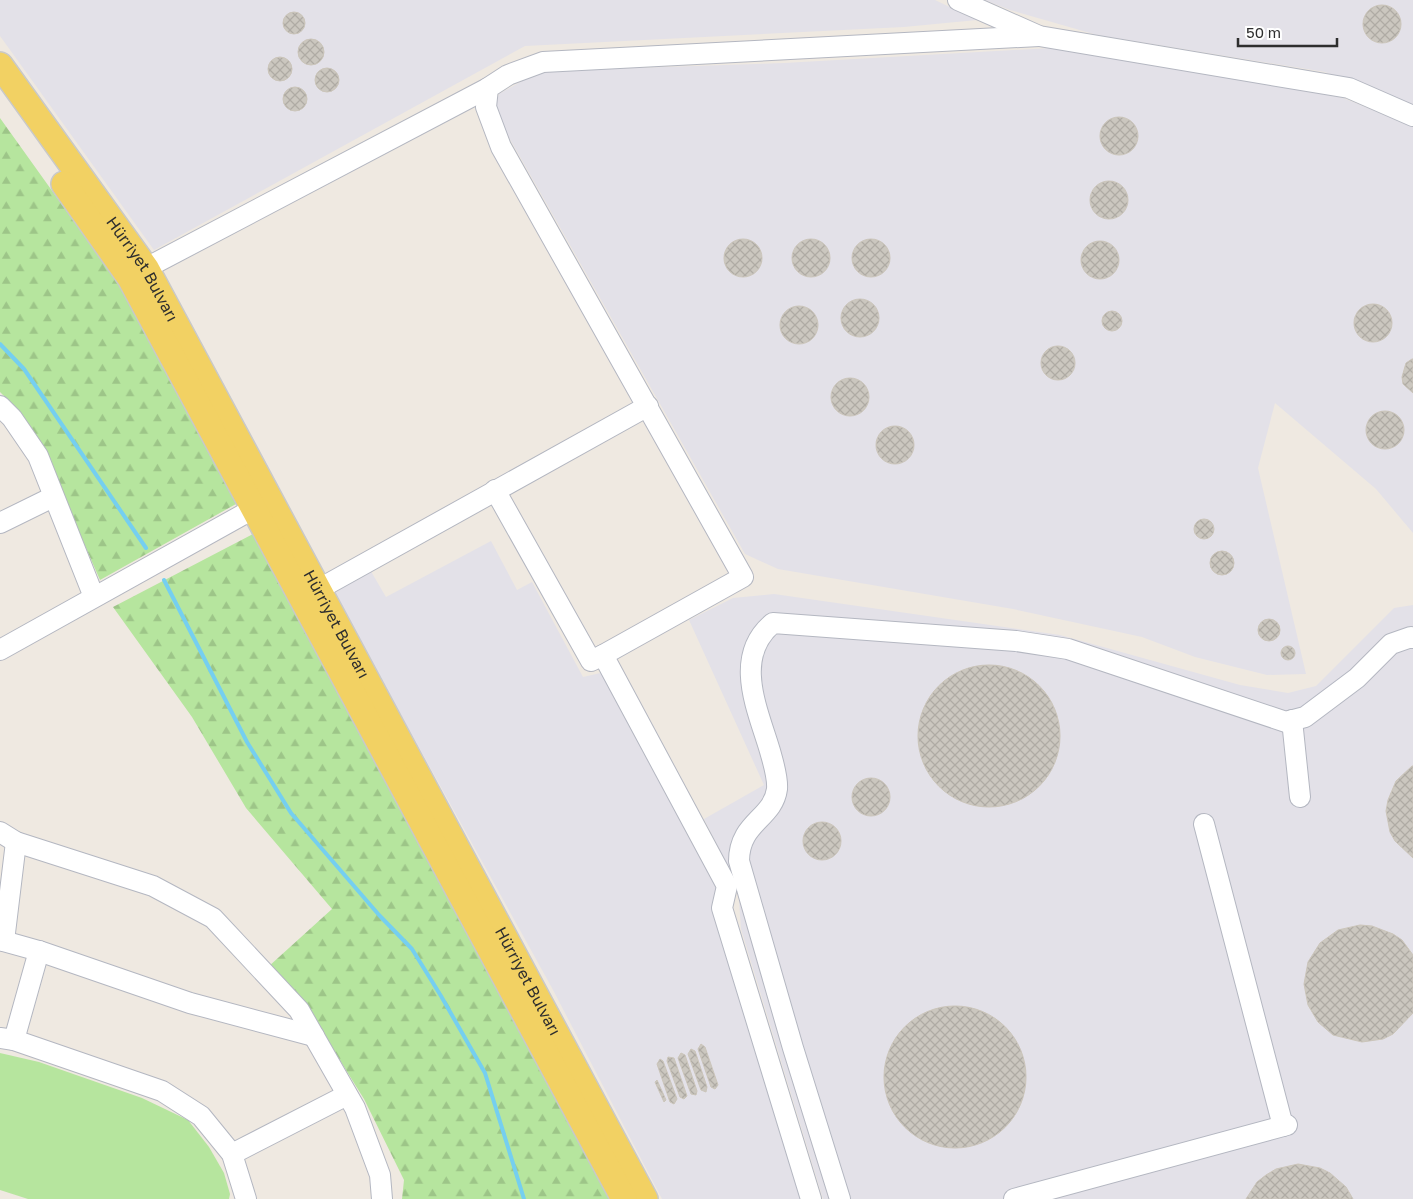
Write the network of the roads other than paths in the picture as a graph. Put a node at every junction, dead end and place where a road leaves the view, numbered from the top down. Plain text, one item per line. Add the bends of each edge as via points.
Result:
1 (958, 0) edge
2 (1040, 36) junction
3 (0, 65) edge
4 (488, 88) junction
5 (0, 94) edge
6 (1413, 116) edge
7 (146, 268) junction
8 (0, 406) edge
9 (648, 406) junction
10 (495, 490) junction
11 (53, 497) junction
12 (253, 509) junction
13 (0, 523) edge
14 (310, 595) junction
15 (94, 597) junction
16 (1413, 638) edge
17 (0, 650) edge
18 (603, 655) junction
19 (1292, 720) junction
20 (1300, 797) dead end
21 (1204, 824) dead end
22 (8, 837) edge
23 (2, 940) edge
24 (39, 951) junction
25 (314, 1036) junction
26 (7, 1039) edge
27 (347, 1095) junction
28 (232, 1154) junction
29 (246, 1199) edge
30 (382, 1199) edge
31 (624, 1199) edge
32 (645, 1199) edge
33 (810, 1199) edge
34 (840, 1199) edge
35 (1014, 1199) edge

1 - 2 street
2 - 4 street via 543,62 508,75
2 - 6 street via 1349,88
3 - 7 main road, Hürriyet Bulvarı
4 - 7 street
4 - 9 street via 486,107 501,147
5 - 12 main road, Hürriyet Bulvarı via 130,278
7 - 14 main road, Hürriyet Bulvarı
8 - 11 street via 38,456
9 - 10 street
9 - 18 street via 743,577
10 - 14 street
10 - 18 street via 591,661
11 - 13 street
11 - 15 street
12 - 14 main road, Hürriyet Bulvarı
12 - 15 street
14 - 31 main road, Hürriyet Bulvarı
14 - 32 main road, Hürriyet Bulvarı
15 - 17 street
16 - 19 street via 1391,644 1357,678 1305,717
18 - 33 street via 727,886 722,908
19 - 20 street
19 - 34 street via 1286,722 1068,649 1016,641 773,623 763,631 749,669 751,688 774,765 777,789 771,806 745,833 739,847 739,861
21 - 35 street via 1285,1126
22 - 23 street
22 - 25 street via 153,886 213,918 298,1010
23 - 24 street
24 - 25 street via 190,1003
24 - 26 street
25 - 27 street
26 - 28 street via 162,1091 202,1116
27 - 28 street
27 - 30 street via 380,1175
28 - 29 street

